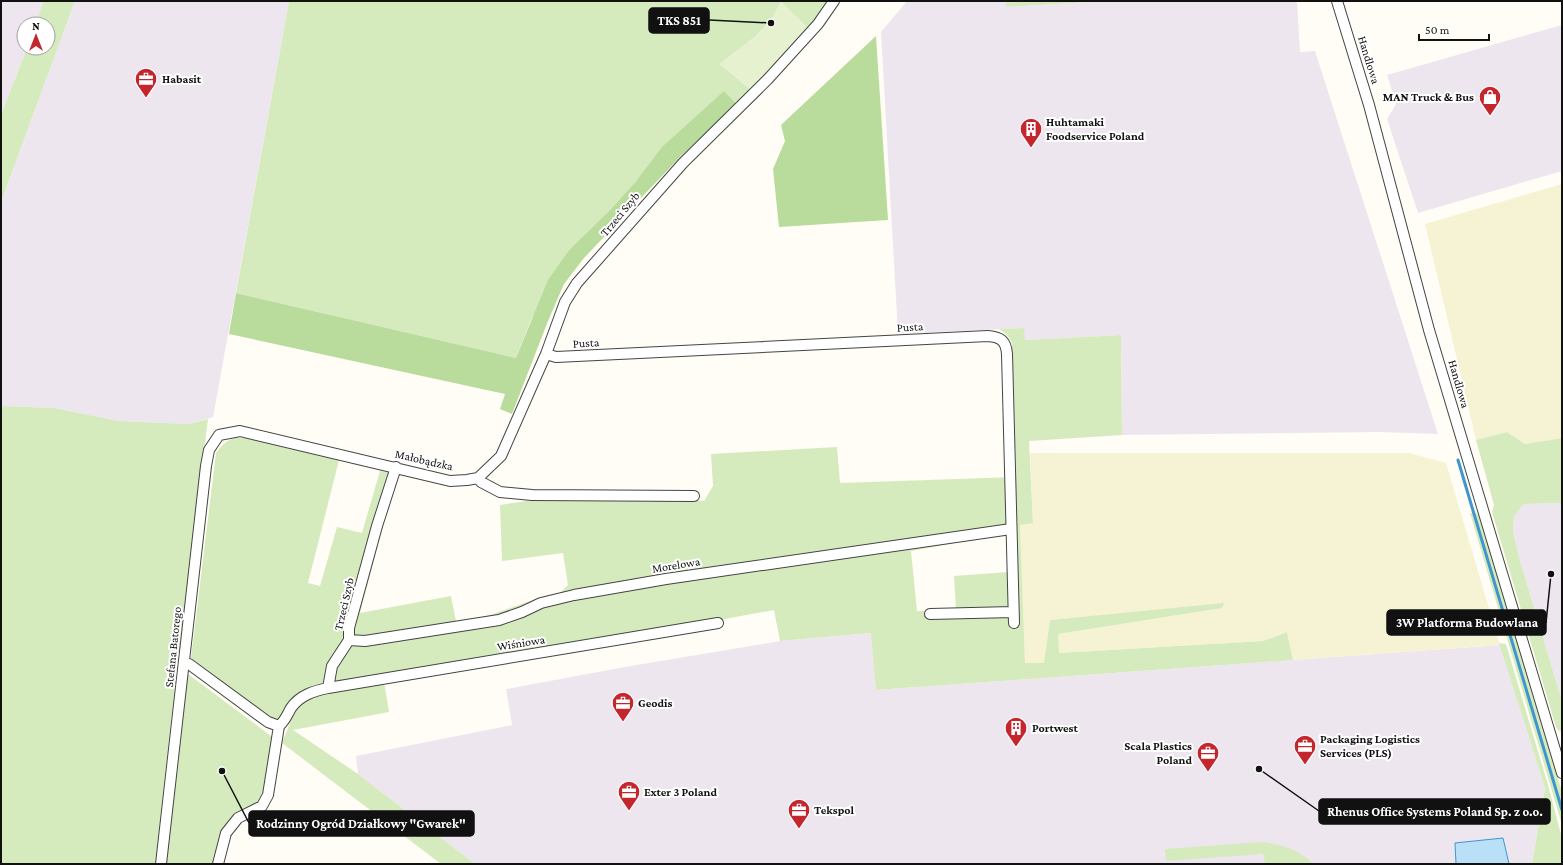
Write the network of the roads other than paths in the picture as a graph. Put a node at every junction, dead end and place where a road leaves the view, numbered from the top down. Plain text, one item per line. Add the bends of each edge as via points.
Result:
1 (834, 1) edge
2 (1337, 1) edge
3 (546, 354) junction
4 (219, 435) joint
5 (396, 467) junction
6 (478, 478) junction
7 (694, 496) dead end
8 (1011, 529) junction
9 (1014, 612) junction
10 (930, 614) dead end
11 (718, 623) dead end
12 (1014, 623) dead end
13 (349, 640) junction
14 (185, 663) junction
15 (328, 688) junction
16 (279, 726) junction
17 (1562, 773) edge
18 (161, 864) edge
19 (218, 864) edge

1 - 3 street, Trzeci Szyb via 818,24 768,79 683,163 577,283 565,302
2 - 17 street, Handlowa via 1369,105 1429,330
3 - 6 street, Trzeci Szyb via 501,456
3 - 8 street, Pusta via 556,357 988,336 1000,338 1005,343 1007,354
4 - 5 street, Małobądzka via 240,431
4 - 14 street, Stefana Batorego via 209,450 207,461
5 - 6 street, Małobądzka via 450,481
5 - 13 street, Trzeci Szyb via 349,628
6 - 7 street via 500,492 532,495
8 - 9 street, Pusta
8 - 13 street, Morelowa via 651,582 541,603 499,620 365,641
9 - 10 street
9 - 12 street, Pusta
11 - 15 street, Wiśniowa
13 - 15 street, Trzeci Szyb via 332,666
14 - 16 street via 268,722
14 - 18 street, Stefana Batorego
15 - 16 street via 299,698
16 - 19 street via 268,795 262,806 238,818 226,833

